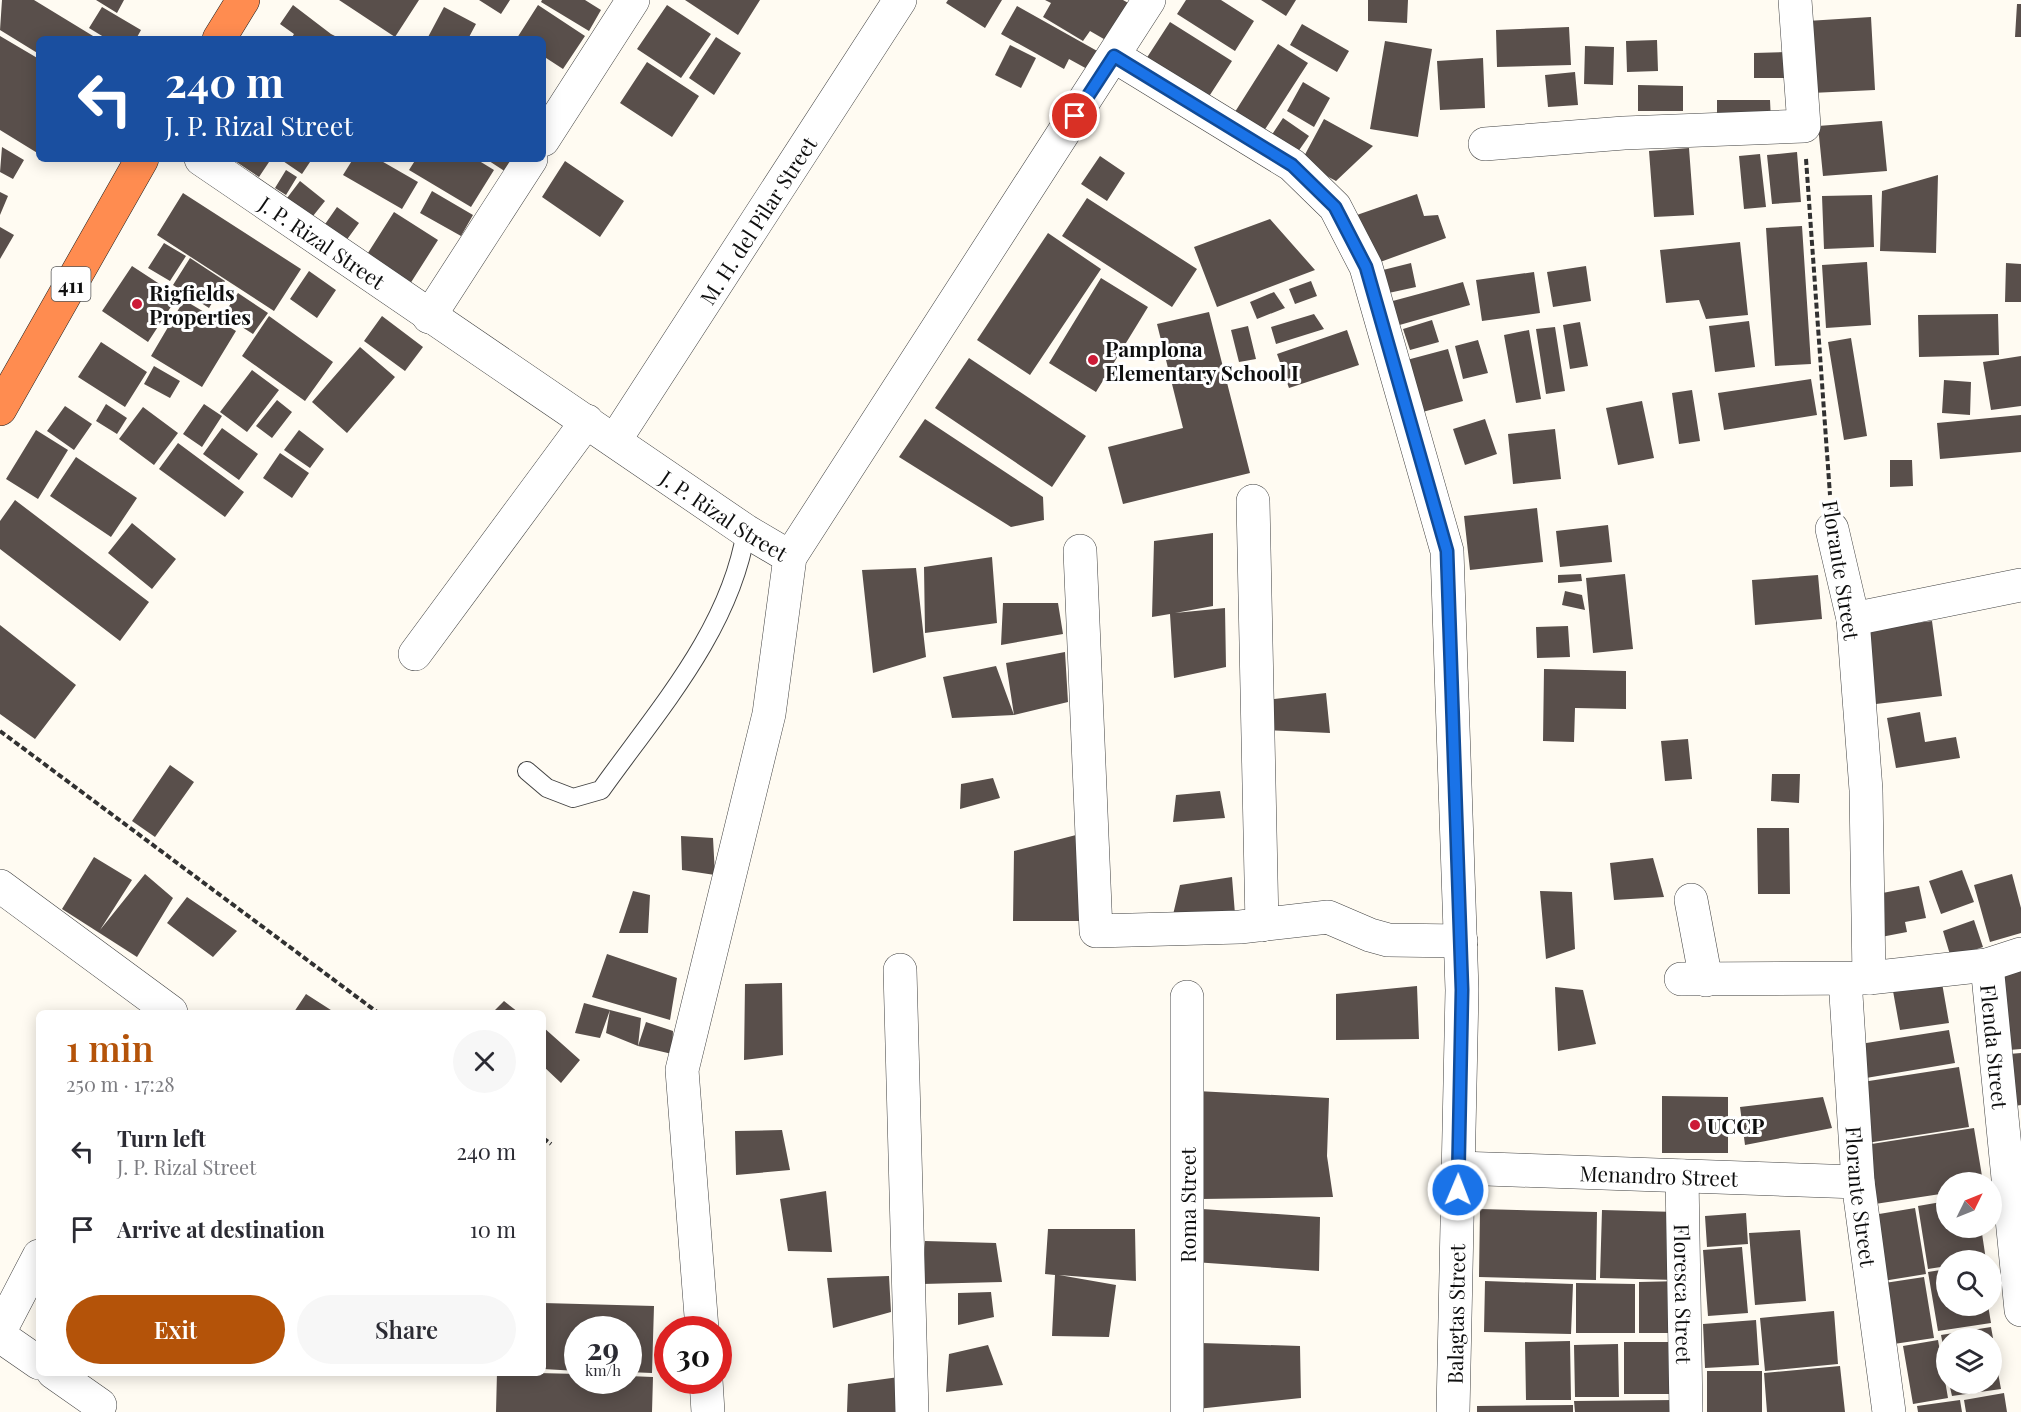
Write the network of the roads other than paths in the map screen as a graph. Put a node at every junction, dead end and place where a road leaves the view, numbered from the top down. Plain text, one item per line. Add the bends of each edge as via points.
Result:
1 (243, 0) edge
2 (633, 0) edge
3 (900, 0) edge
4 (1149, 0) edge
5 (1795, 0) edge
6 (221, 36) edge
7 (1114, 56) junction
8 (546, 135) edge
9 (1485, 144) dead end
10 (140, 162) edge
11 (205, 162) edge
12 (529, 162) edge
13 (429, 317) junction
14 (0, 409) edge
15 (587, 421) junction
16 (615, 440) junction
17 (1253, 501) dead end
18 (1832, 529) road end
19 (746, 531) junction
20 (1080, 551) dead end
21 (790, 556) junction
22 (2021, 585) edge
23 (1853, 619) junction
24 (415, 654) dead end
25 (527, 771) dead end
26 (0, 886) edge
27 (1691, 900) dead end
28 (1262, 926) junction
29 (1461, 941) junction
30 (2021, 954) edge
31 (1988, 965) junction
32 (900, 970) dead end
33 (1857, 978) junction
34 (1187, 997) dead end
35 (168, 1010) edge
36 (1458, 1168) junction
37 (1682, 1176) junction
38 (1858, 1182) junction
39 (36, 1262) edge
40 (2021, 1310) edge
41 (701, 1316) edge
42 (0, 1331) edge
43 (0, 1336) edge
44 (36, 1361) edge
45 (58, 1376) edge
46 (707, 1394) edge
47 (100, 1406) dead end
48 (708, 1412) edge
49 (912, 1412) edge
50 (1187, 1412) edge
51 (1453, 1412) edge
52 (1686, 1412) edge
53 (1889, 1412) edge

1 - 6 highway
2 - 8 street
3 - 16 street, M. H. del Pilar Street
4 - 7 street, J. P. Rizal Street
5 - 9 street via 1804,126 1624,133
7 - 21 street, J. P. Rizal Street
7 - 29 street, Balagtas Street via 1292,165 1335,207 1366,267 1447,551
10 - 14 highway, 411
11 - 13 street, J. P. Rizal Street
12 - 13 street
13 - 15 street, J. P. Rizal Street
15 - 16 street, J. P. Rizal Street
15 - 24 street
16 - 19 street, J. P. Rizal Street
17 - 28 street
18 - 23 street, Florante Street
19 - 21 street, J. P. Rizal Street
19 - 25 lane via 741,561 712,632 601,790 573,798 547,788
20 - 28 street via 1096,931
21 - 41 street via 769,714 682,1070
22 - 23 street
23 - 33 street, Florante Street via 1866,790
26 - 35 street
27 - 33 street via 1693,980
28 - 29 street via 1328,917 1388,940
29 - 36 street, Balagtas Street
30 - 31 street
31 - 33 street
31 - 40 street, Flenda Street
32 - 49 street
33 - 38 street, Florante Street
34 - 50 street, Roma Street
36 - 37 street, Menandro Street
36 - 51 street, Balagtas Street
37 - 38 street, Menandro Street
37 - 52 street, Floresca Street
38 - 53 street, Florante Street
39 - 42 street
43 - 44 street
45 - 47 street
46 - 48 street

